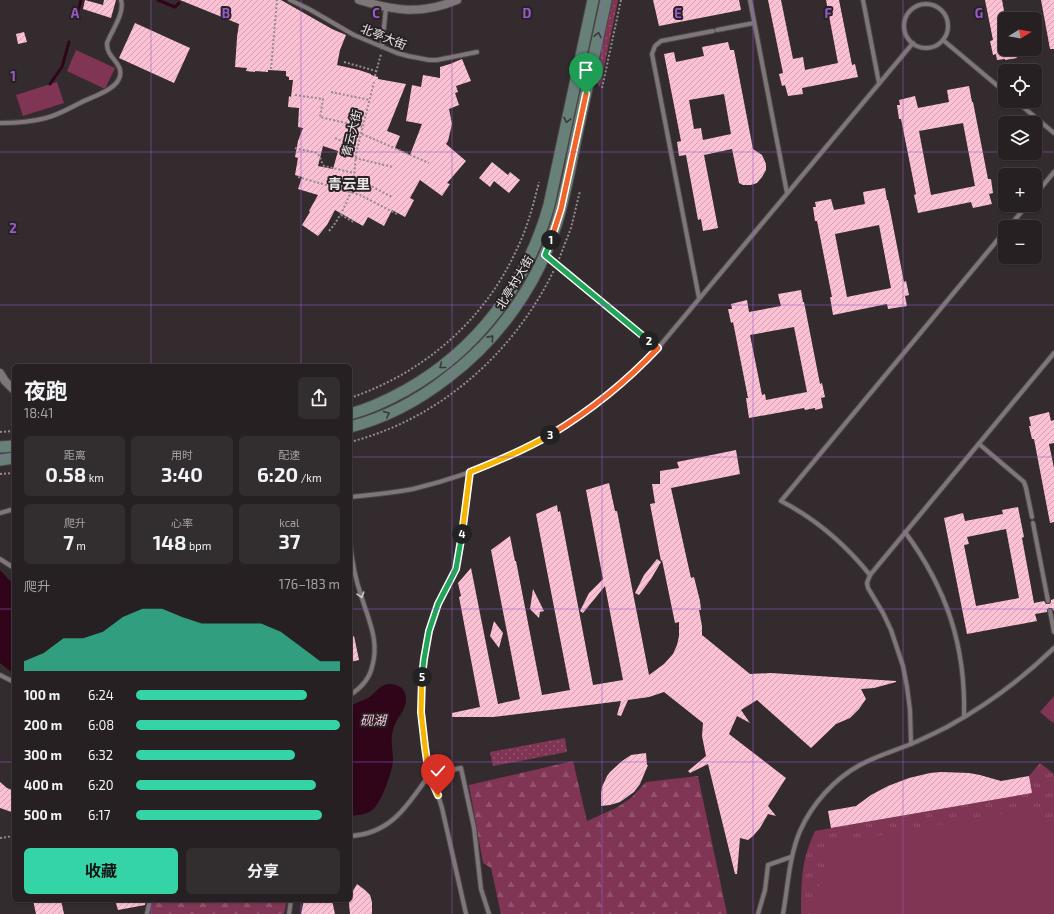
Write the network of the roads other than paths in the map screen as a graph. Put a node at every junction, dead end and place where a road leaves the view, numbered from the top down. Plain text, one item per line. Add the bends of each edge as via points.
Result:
1 (121, 0) edge
2 (290, 0) edge
3 (359, 0) edge
4 (457, 0) edge
5 (593, 0) edge
6 (606, 0) edge
7 (750, 0) edge
8 (863, 0) edge
9 (386, 8) junction
10 (754, 23) junction
11 (943, 40) junction
12 (913, 43) junction
13 (382, 47) junction
14 (478, 52) dead end
15 (879, 83) junction
16 (998, 86) edge
17 (1025, 108) edge
18 (0, 123) edge
19 (1054, 132) edge
20 (1054, 172) edge
21 (1042, 187) edge
22 (787, 193) junction
23 (1021, 212) edge
24 (1014, 220) edge
25 (998, 239) edge
26 (545, 255) junction
27 (699, 298) junction
28 (658, 348) junction
29 (1054, 353) edge
30 (0, 373) edge
31 (12, 388) edge
32 (352, 413) edge
33 (352, 426) edge
34 (978, 444) junction
35 (12, 446) edge
36 (0, 447) edge
37 (12, 458) edge
38 (0, 460) edge
39 (470, 472) junction
40 (352, 497) edge
41 (12, 510) edge
42 (0, 513) edge
43 (1032, 517) dead end
44 (1033, 524) dead end
45 (905, 532) junction
46 (352, 555) edge
47 (0, 559) edge
48 (12, 567) edge
49 (870, 575) junction
50 (1048, 601) dead end
51 (1050, 611) dead end
52 (1054, 632) edge
53 (1054, 648) edge
54 (0, 674) edge
55 (12, 681) edge
56 (352, 694) edge
57 (964, 717) junction
58 (911, 744) junction
59 (429, 775) junction
60 (352, 836) edge
61 (792, 857) junction
62 (150, 902) edge
63 (291, 902) edge
64 (147, 914) edge
65 (289, 914) edge
66 (466, 914) edge
67 (489, 914) edge
68 (758, 914) edge
69 (783, 914) edge

1 - 18 lane via 121,11 107,47 120,69 120,78 117,82 105,92 55,115 18,123
2 - 13 lane, 北亭大街 via 354,35
3 - 9 street
4 - 9 street via 439,7 420,10
5 -> 32 main road, 北亭村大街 via 549,206 530,258 517,282 483,328 441,367 400,393
26 -> 6 main road, 北亭村大街 via 561,209
7 - 10 lane
8 - 15 lane
9 - 13 lane
10 - 22 lane
10 - 27 lane via 661,41 655,46 652,54
11 - 12 lane via 929,48
11 - 12 lane via 948,29 946,17 938,8 927,4 916,7 905,21 906,33
11 - 16 lane
12 - 15 lane
13 - 14 lane, 北亭大街 via 429,60 442,60
15 - 22 lane
17 - 19 lane
20 - 21 lane
22 - 27 lane
23 - 24 lane
25 - 49 lane via 781,500 832,535
26 - 28 lane
33 -> 26 main road, 北亭村大街 via 406,404 459,369 508,319
27 - 28 lane
28 - 39 lane via 635,372 571,422 531,446
29 - 34 lane
30 - 31 street
34 - 43 lane via 1024,482
34 - 45 lane
35 - 36 main road
37 - 38 main road
39 - 40 lane via 413,489
39 - 59 lane via 457,566 434,615 424,659 421,712
41 - 42 lane
44 - 50 lane
45 - 49 lane
45 - 57 lane via 938,585 949,612 964,678
46 -> 56 lane via 375,644 370,675
47 - 48 lane
49 - 58 lane via 868,588 891,630 903,666 910,710
51 - 52 lane
53 - 57 lane via 1024,676
54 - 55 lane
57 - 58 lane
58 - 61 lane via 861,764 838,780 816,803 800,830
59 - 60 lane via 408,805 392,821 366,834
59 - 66 lane via 442,808
59 - 67 lane via 461,768 474,828 481,889
61 - 68 lane via 768,865 765,890
61 - 69 lane
62 - 64 lane
63 - 65 lane

